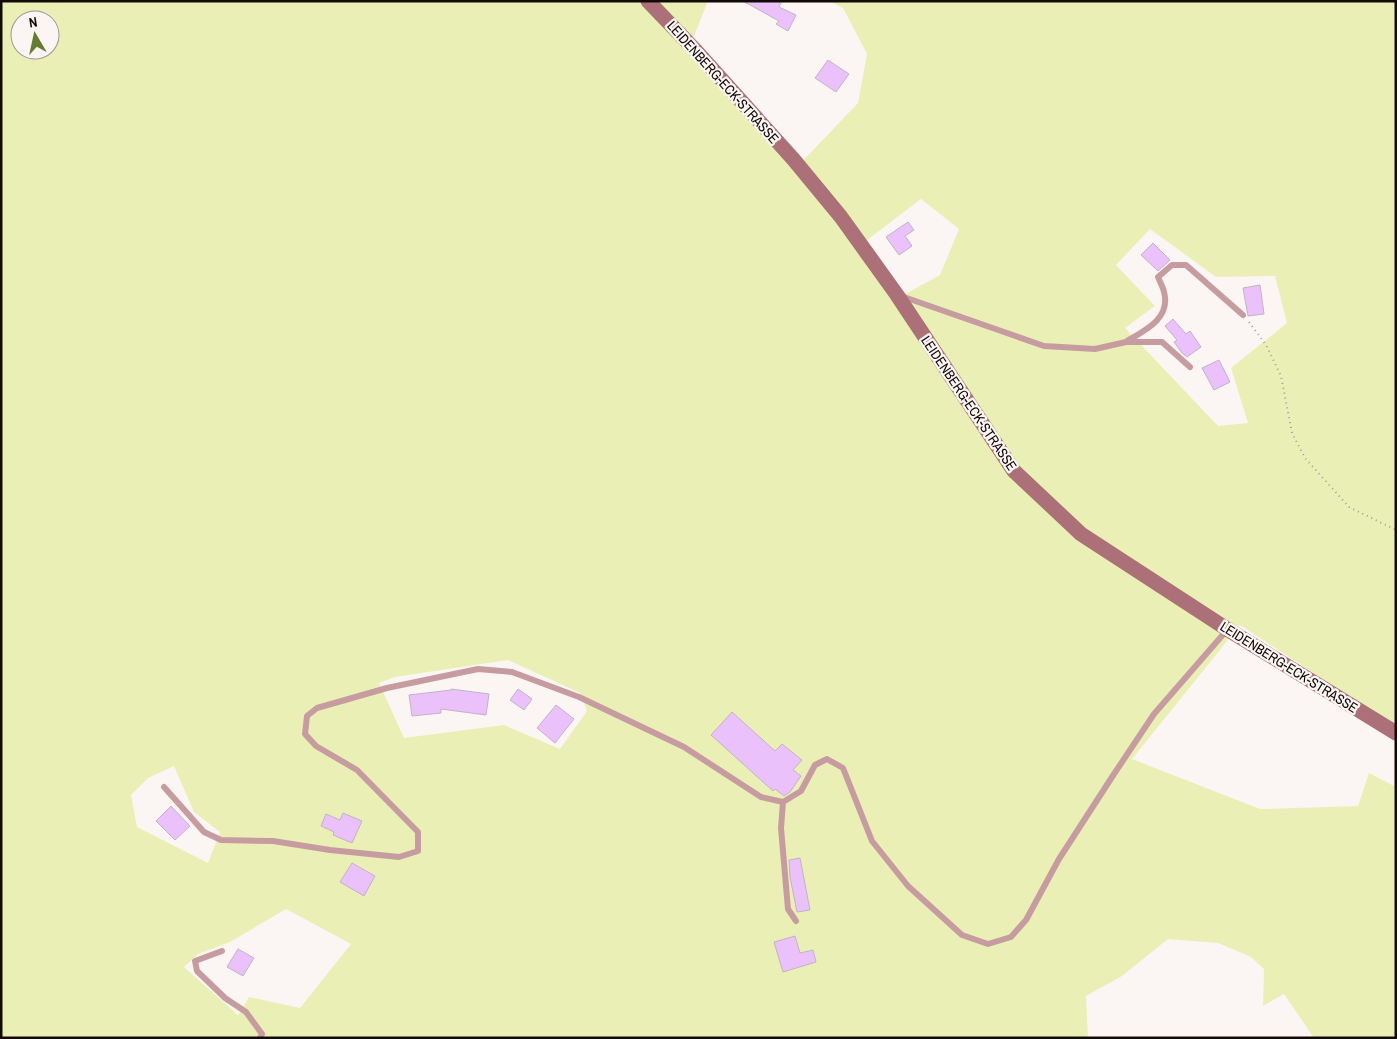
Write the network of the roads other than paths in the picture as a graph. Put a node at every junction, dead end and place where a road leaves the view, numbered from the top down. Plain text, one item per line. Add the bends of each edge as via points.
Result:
1 (648, 1) edge
2 (897, 295) junction
3 (1243, 315) road end
4 (1126, 342) junction
5 (1190, 367) dead end
6 (1228, 629) junction
7 (1396, 733) edge
8 (164, 787) dead end
9 (783, 802) junction
10 (796, 921) dead end
11 (222, 951) dead end
12 (260, 1038) edge

1 - 2 street, LEIDENBERG-ECK-STRASSE via 794,160 841,217
2 - 4 lane via 1044,346 1095,349
2 - 6 street, LEIDENBERG-ECK-STRASSE via 1014,471 1081,534
3 - 4 lane via 1186,265 1172,265 1158,277 1164,292 1165,309 1151,328
4 - 5 lane via 1162,342
6 - 7 street, LEIDENBERG-ECK-STRASSE
6 - 9 lane via 1154,714 1059,859 1026,920 1011,937 988,944 962,935 908,886 872,841 843,768 827,759 815,764 801,791
8 - 9 lane via 204,832 221,840 272,841 399,857 418,851 418,832 357,770 316,746 305,734 307,716 317,708 387,688 478,669 512,672 579,697 684,747 761,797
9 - 10 lane via 781,828 788,909
11 - 12 lane via 195,962 198,971 246,1012 262,1034

